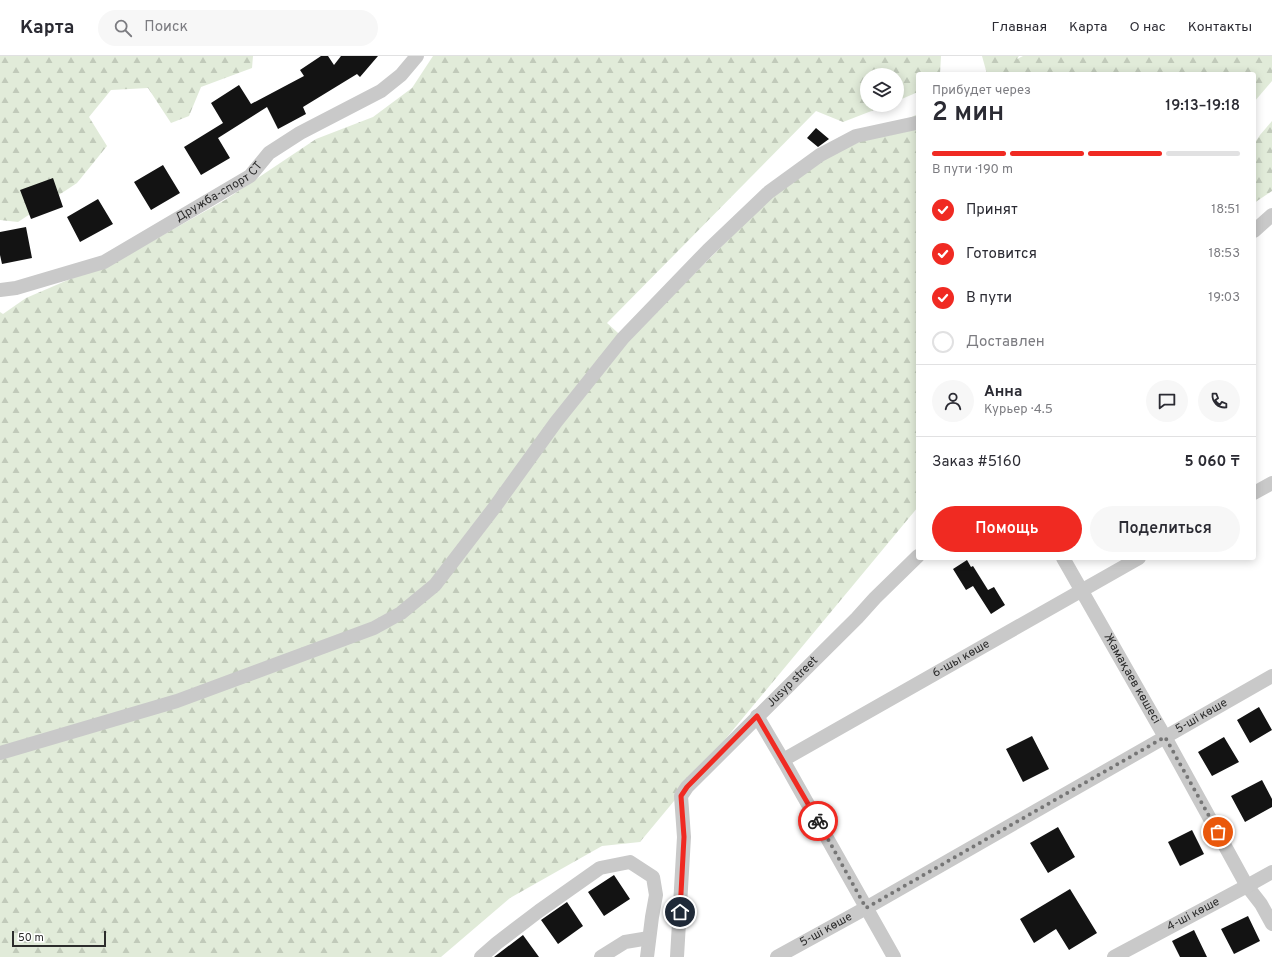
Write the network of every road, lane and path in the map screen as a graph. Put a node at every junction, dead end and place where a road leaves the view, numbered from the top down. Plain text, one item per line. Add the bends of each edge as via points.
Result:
1 (417, 56) edge
2 (916, 123) dead end
3 (1272, 215) edge
4 (1256, 228) edge
5 (0, 290) edge
6 (1272, 483) edge
7 (1256, 492) edge
8 (916, 558) edge
9 (1064, 560) edge
10 (1135, 560) edge
11 (1082, 590) junction
12 (1272, 676) edge
13 (757, 716) junction
14 (1165, 737) junction
15 (0, 753) edge
16 (783, 760) junction
17 (1272, 872) edge
18 (1247, 886) junction
19 (866, 908) junction
20 (1272, 924) edge
21 (649, 938) junction
22 (481, 957) edge
23 (601, 957) edge
24 (647, 957) edge
25 (677, 957) edge
26 (777, 957) edge
27 (894, 957) edge
28 (1114, 957) edge

1 - 5 street, Дружба-спорт СТ via 401,76 381,91 300,133 269,153 250,176 104,262 16,288
2 - 15 street via 856,136 820,155 769,192 708,250 623,338 556,422 435,585 401,613 374,628 177,701
3 - 4 street
6 - 7 street
8 - 13 street, Jusyp street
9 - 11 street, Жамақаев көшесі
10 - 11 street, 6-шы көше
11 - 14 street, Жамақаев көшесі
11 - 16 street, 6-шы көше
12 - 14 street, 5-ші көше
13 - 16 street
13 - 25 street, Jusyp street via 681,796 684,837
14 - 18 street, Жамақаев көшесі
14 - 19 street, 5-ші көше
16 - 19 street
17 - 18 street, 4-ші көше
18 - 20 street, Жамақаев көшесі
18 - 28 street, 4-ші көше
19 - 26 street, 5-ші көше
19 - 27 street
21 - 22 street via 656,895 653,877 630,862 600,868 539,911
21 - 23 street via 625,942
21 - 24 street

